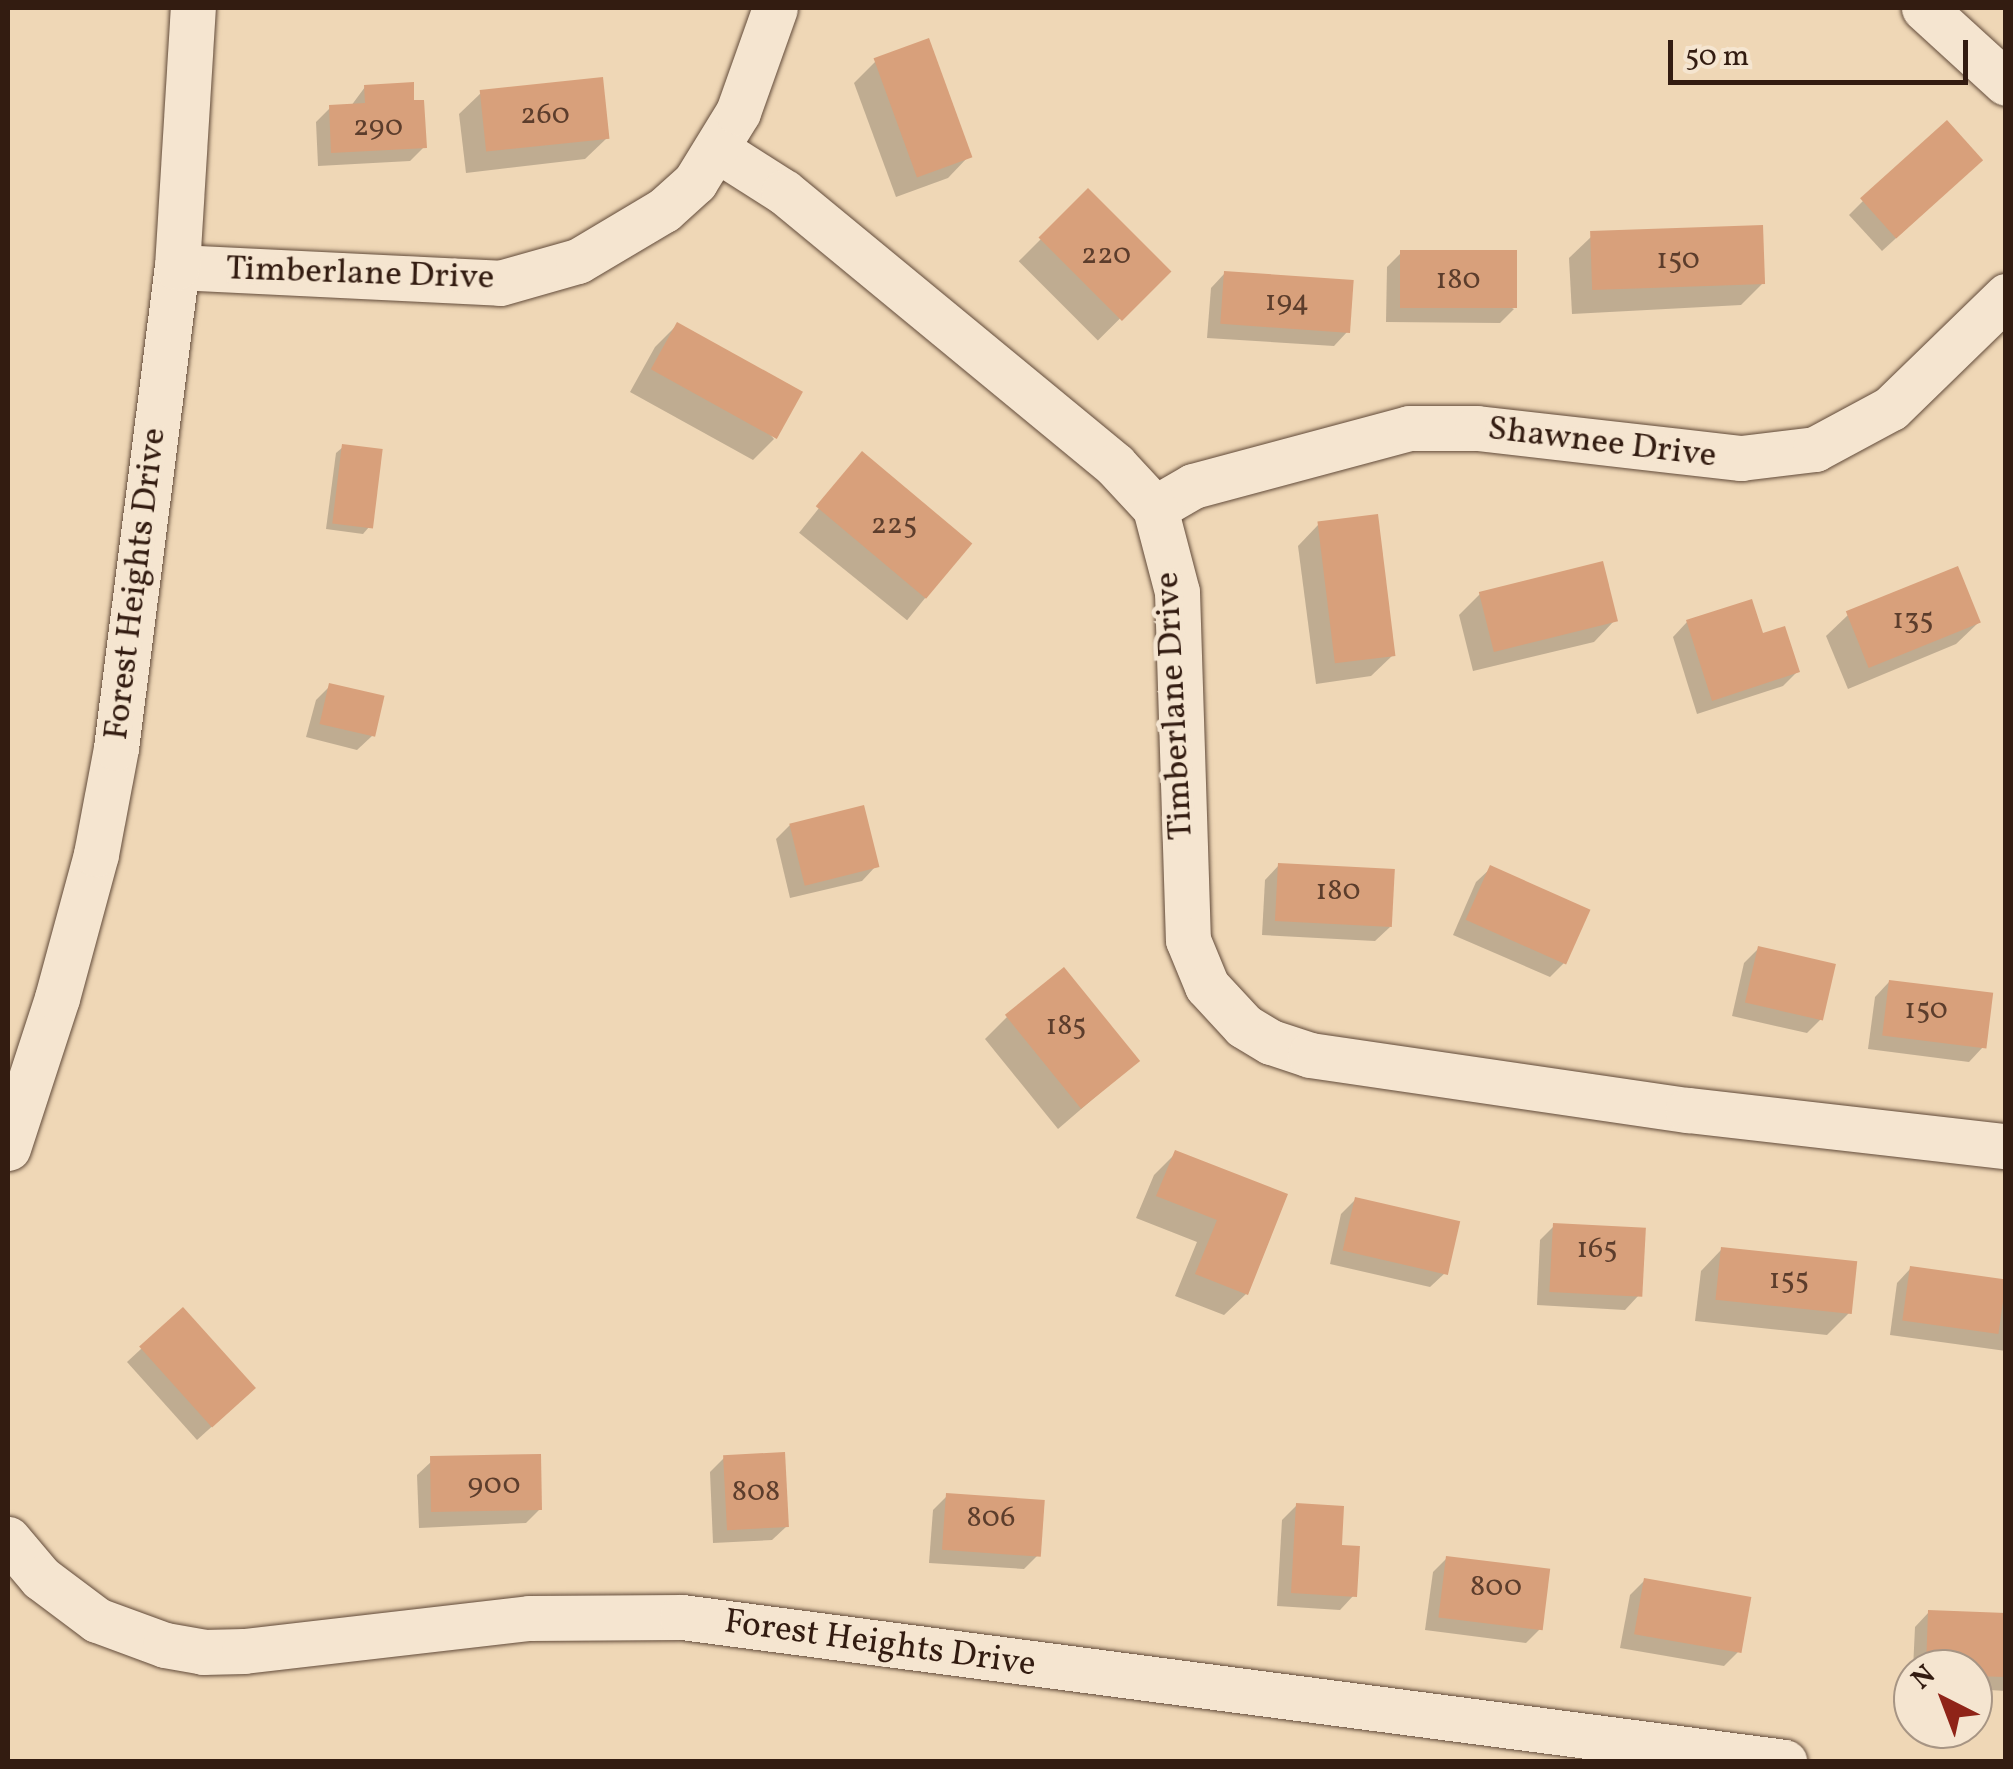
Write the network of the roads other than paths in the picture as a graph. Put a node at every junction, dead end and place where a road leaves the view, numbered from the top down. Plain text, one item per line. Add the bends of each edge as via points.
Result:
1 (193, 8) edge
2 (775, 8) edge
3 (1924, 8) edge
4 (2006, 83) edge
5 (718, 150) junction
6 (176, 267) junction
7 (2006, 296) edge
8 (1156, 508) junction
9 (2006, 1146) edge
10 (8, 1148) edge
11 (8, 1539) edge
12 (1626, 1752) edge
13 (1785, 1762) edge

1 - 6 street, Forest Heights Drive
2 - 5 street
3 - 4 street
5 - 6 street, Timberlane Drive via 685,191 621,240 578,261 500,283
5 - 8 street, Timberlane Drive via 784,192 1116,465
6 - 10 street, Forest Heights Drive via 116,748 96,854
7 - 8 street, Shawnee Drive via 1890,408 1815,449 1741,458 1477,428 1409,428 1194,486
8 - 9 street, Timberlane Drive via 1177,592 1188,940 1207,986 1244,1026 1310,1055 1688,1110
11 - 12 street, Forest Heights Drive via 41,1578 97,1620 203,1652 529,1618 682,1617
12 - 13 street, Forest Heights Drive

